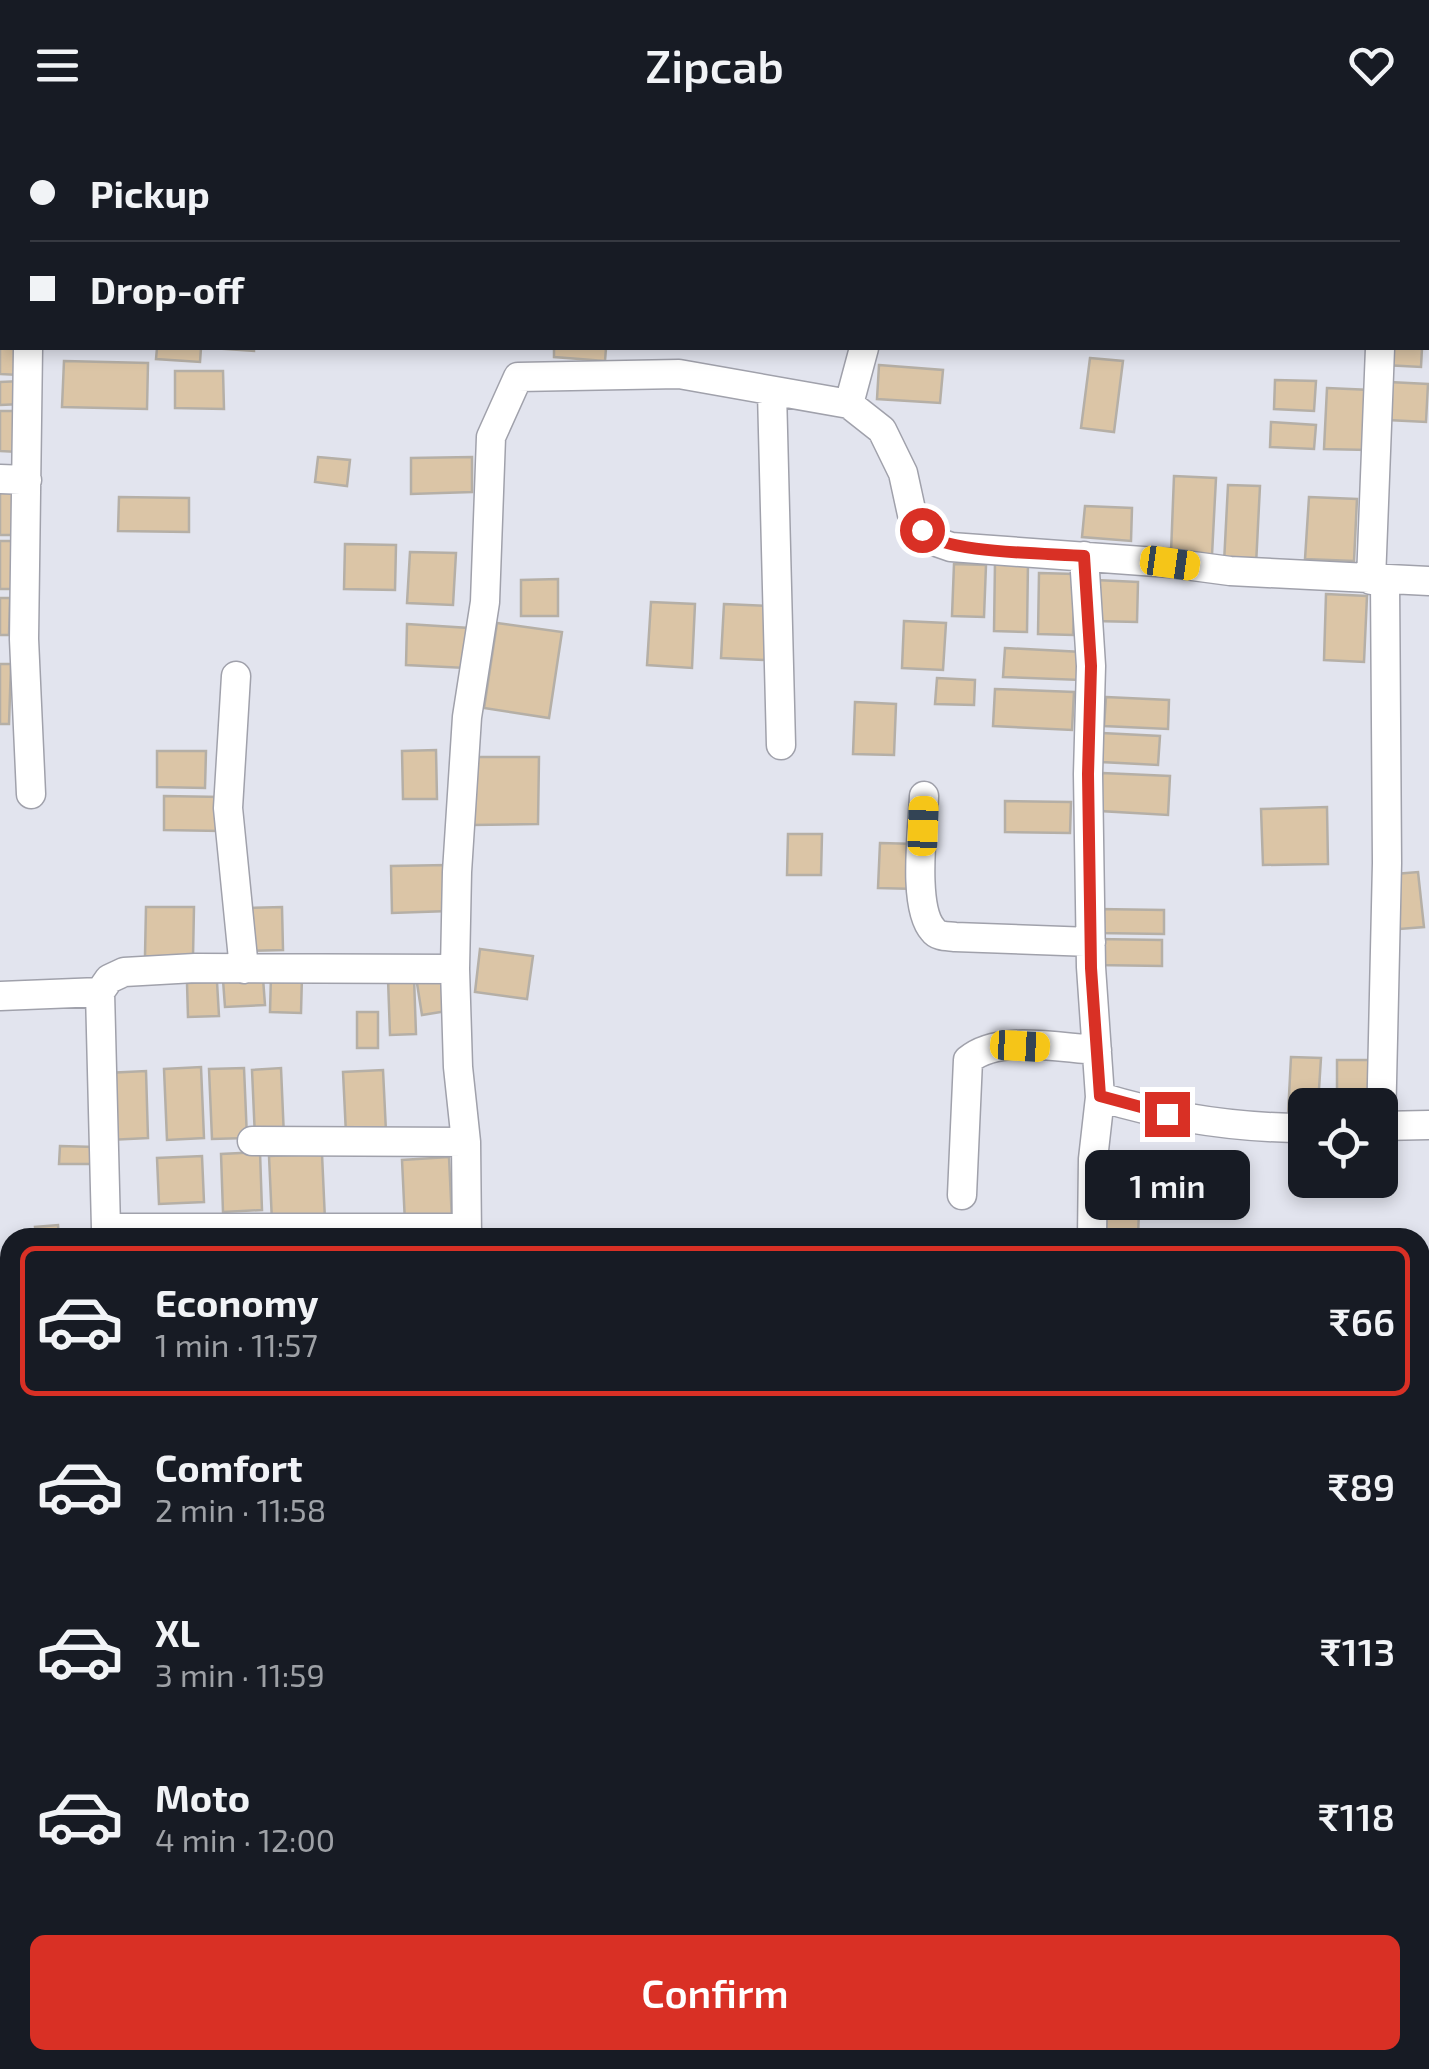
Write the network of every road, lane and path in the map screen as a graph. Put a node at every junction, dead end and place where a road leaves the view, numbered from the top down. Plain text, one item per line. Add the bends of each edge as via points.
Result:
1 (28, 350) edge
2 (863, 350) edge
3 (1380, 350) edge
4 (772, 392) junction
5 (849, 404) junction
6 (14, 479) edge
7 (1084, 556) junction
8 (1378, 580) junction
9 (1429, 581) edge
10 (236, 676) dead end
11 (780, 745) dead end
12 (31, 794) dead end
13 (924, 796) dead end
14 (1091, 942) junction
15 (244, 969) junction
16 (456, 969) junction
17 (100, 992) junction
18 (0, 996) edge
19 (1097, 1050) junction
20 (1381, 1088) edge
21 (1100, 1096) junction
22 (1429, 1125) edge
23 (1398, 1126) edge
24 (1288, 1128) edge
25 (252, 1141) dead end
26 (466, 1142) junction
27 (962, 1195) dead end
28 (106, 1228) edge
29 (467, 1228) edge
30 (1092, 1228) edge

1 - 6 street
2 - 5 street
3 - 8 street
4 - 5 street
4 - 11 street
4 - 16 street via 679,374 518,377 491,438 485,602 467,717
5 - 7 street via 882,430 928,540
6 - 12 street
7 - 8 street
7 - 14 street via 1091,666
8 - 9 street
8 - 20 street via 1387,863
10 - 15 street via 228,808
13 - 14 street via 921,886 930,929 955,937
14 - 19 street
15 - 16 street
15 - 17 street via 124,972
16 - 26 street
17 - 18 street
17 - 28 street
19 - 21 street
19 - 27 street via 996,1047 968,1060
21 - 24 street via 1196,1118
21 - 30 street
22 - 23 street
25 - 26 street
26 - 29 street

